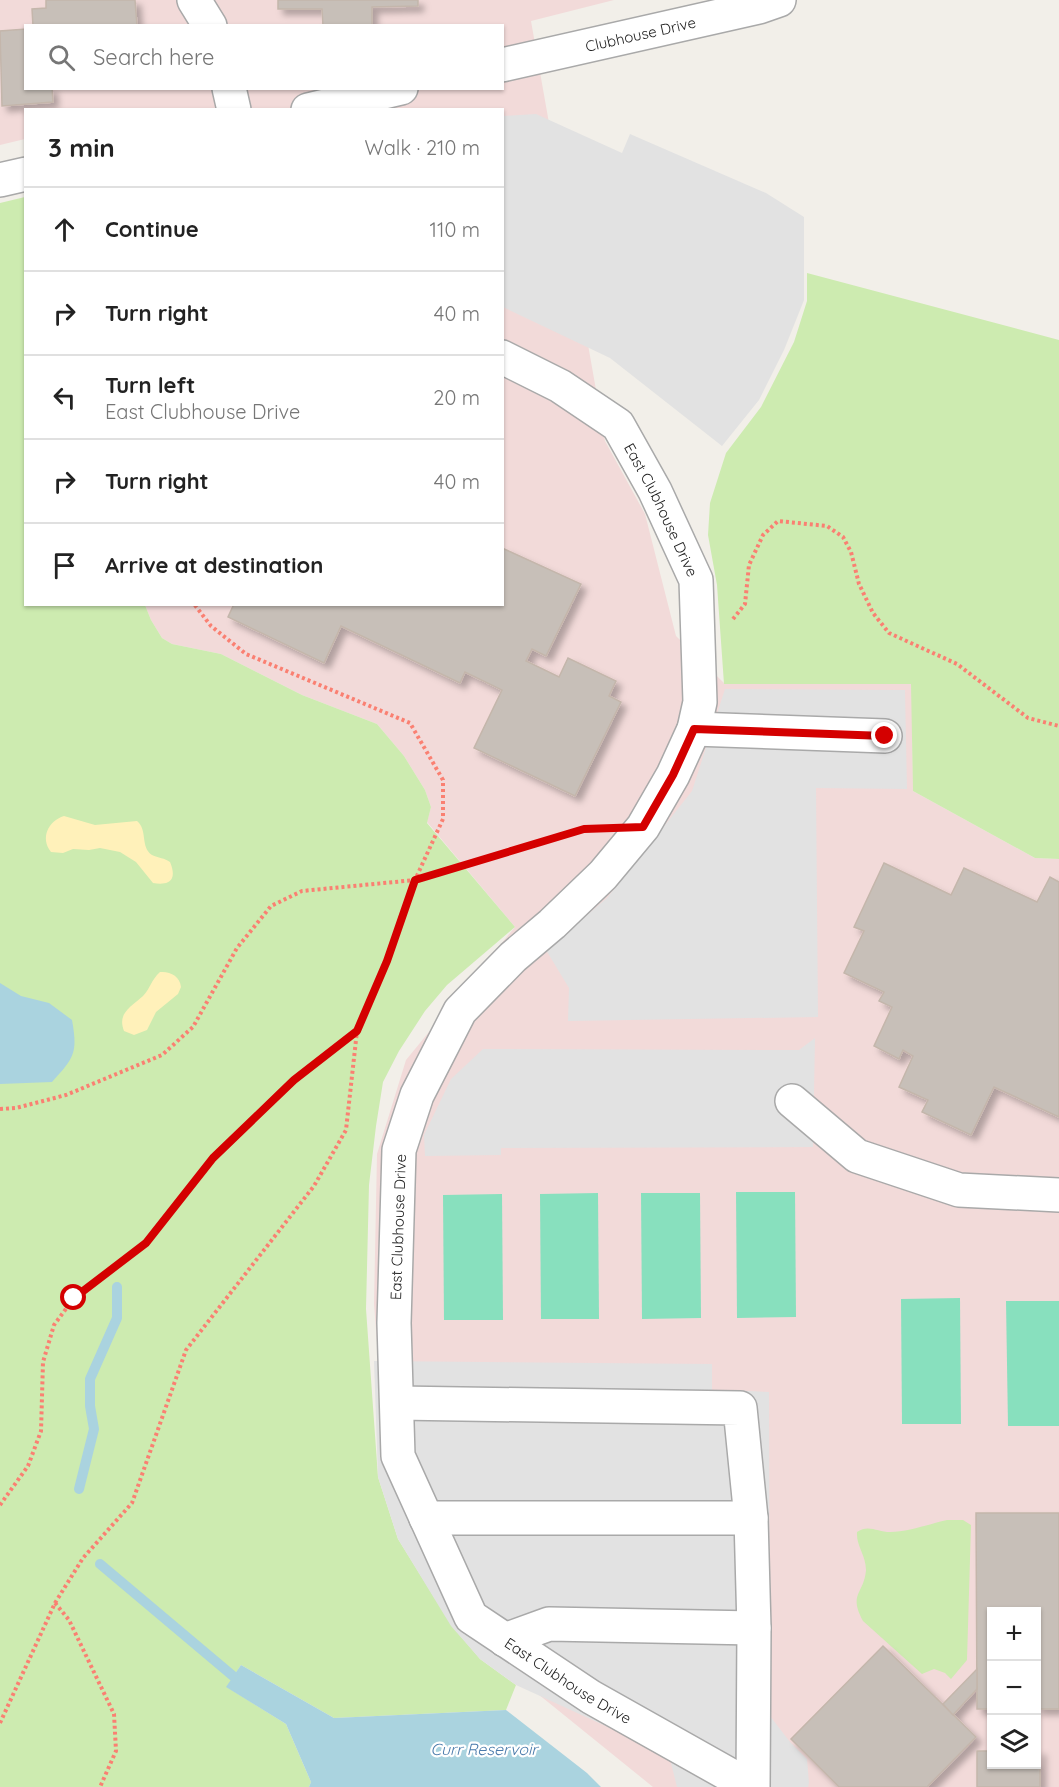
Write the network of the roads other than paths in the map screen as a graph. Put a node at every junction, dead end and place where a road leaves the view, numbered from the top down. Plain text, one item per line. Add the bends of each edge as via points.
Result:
1 (194, 0) edge
2 (779, 0) edge
3 (209, 24) edge
4 (504, 65) edge
5 (229, 90) edge
6 (393, 90) edge
7 (233, 108) edge
8 (317, 108) edge
9 (24, 174) edge
10 (0, 180) edge
11 (504, 358) edge
12 (694, 729) junction
13 (885, 736) dead end
14 (792, 1101) dead end
15 (1059, 1196) edge
16 (397, 1403) junction
17 (426, 1518) junction
18 (751, 1518) junction
19 (754, 1628) junction
20 (505, 1640) junction
21 (752, 1787) edge

1 - 3 street
2 - 4 street, Clubhouse Drive
5 - 7 street
6 - 8 street
9 - 10 street
11 - 12 street, East Clubhouse Drive via 560,386 618,425 655,491 696,580 700,702
12 - 13 street
12 - 16 street, East Clubhouse Drive via 643,827 603,875 460,1011 417,1095 399,1150 394,1323
14 - 15 street via 857,1156 959,1190
16 - 17 street, East Clubhouse Drive via 398,1456
16 - 18 street via 740,1408
17 - 18 street
17 - 20 street, East Clubhouse Drive via 471,1617
18 - 19 street
19 - 20 street via 549,1624
19 - 21 street
20 - 21 street, East Clubhouse Drive via 591,1697

